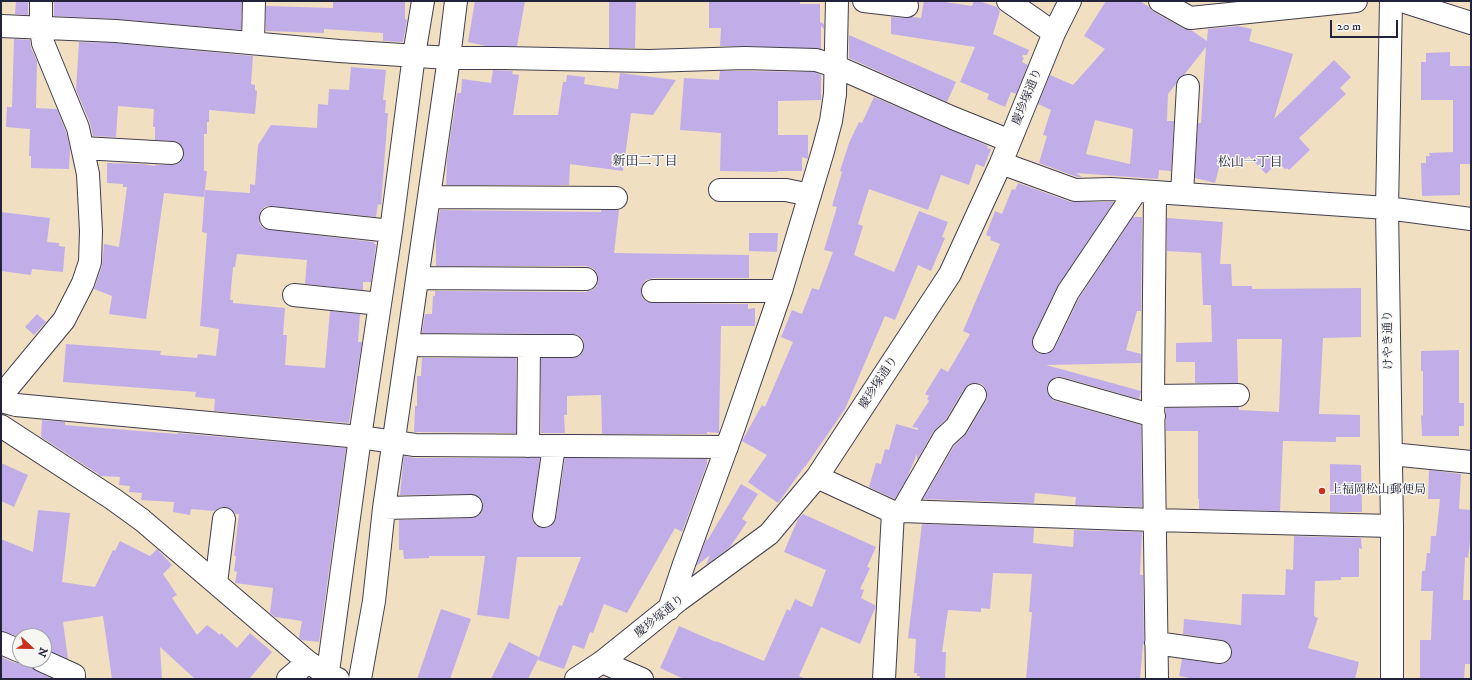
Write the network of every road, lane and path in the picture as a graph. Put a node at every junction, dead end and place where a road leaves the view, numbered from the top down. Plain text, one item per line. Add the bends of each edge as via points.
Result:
1 (41, 1) edge
2 (254, 1) edge
3 (423, 1) edge
4 (456, 1) edge
5 (837, 1) edge
6 (864, 1) edge
7 (1008, 1) edge
8 (1070, 1) edge
9 (1160, 1) edge
10 (1356, 1) edge
11 (1391, 1) edge
12 (1402, 1) edge
13 (907, 6) dead end
14 (1471, 23) edge
15 (1, 26) edge
16 (41, 28) junction
17 (1054, 33) junction
18 (254, 43) junction
19 (414, 56) junction
20 (449, 58) junction
21 (835, 66) junction
22 (1188, 86) dead end
23 (1010, 141) junction
24 (83, 148) junction
25 (172, 153) dead end
26 (1001, 163) junction
27 (720, 190) dead end
28 (1145, 192) junction
29 (1182, 194) junction
30 (810, 195) junction
31 (429, 197) junction
32 (616, 198) dead end
33 (1387, 208) junction
34 (271, 218) dead end
35 (1471, 219) edge
36 (391, 231) junction
37 (418, 278) junction
38 (586, 279) dead end
39 (653, 291) dead end
40 (781, 291) junction
41 (294, 296) dead end
42 (380, 304) junction
43 (1044, 342) dead end
44 (408, 345) junction
45 (529, 346) junction
46 (572, 346) dead end
47 (1059, 389) dead end
48 (975, 395) dead end
49 (1238, 395) dead end
50 (1, 396) edge
51 (1, 401) edge
52 (1154, 406) junction
53 (1, 426) edge
54 (360, 437) junction
55 (394, 443) junction
56 (528, 446) junction
57 (554, 446) junction
58 (727, 447) junction
59 (1391, 454) junction
60 (1471, 462) edge
61 (817, 477) junction
62 (471, 506) dead end
63 (384, 508) junction
64 (898, 512) junction
65 (544, 516) dead end
66 (224, 519) dead end
67 (1154, 520) junction
68 (1392, 526) junction
69 (216, 583) junction
70 (669, 609) junction
71 (1, 643) edge
72 (1156, 644) junction
73 (12, 648) edge
74 (1220, 652) dead end
75 (308, 662) junction
76 (602, 662) junction
77 (52, 665) edge
78 (331, 678) edge
79 (74, 679) edge
80 (288, 679) edge
81 (360, 679) edge
82 (576, 679) edge
83 (642, 679) edge
84 (884, 679) edge
85 (1156, 679) edge
86 (1392, 679) edge

1 - 16 street
2 - 18 street
3 - 19 street
4 - 20 street
5 - 21 street
6 - 13 street
7 - 17 street
8 - 17 street, 慶珍塚通り
9 - 10 street via 1190,18
11 - 33 street, けやき通り
12 - 14 street
15 - 16 street
16 - 18 street
16 - 24 street via 43,43 78,128
17 - 23 street, 慶珍塚通り
18 - 19 street
19 - 20 street
19 - 36 street
20 - 21 street via 649,61 795,59 816,60
20 - 31 street
21 - 23 street
21 - 30 street via 835,94 831,121
22 - 29 street
23 - 26 street, 慶珍塚通り
24 - 25 street
24 - 50 street via 88,174 90,262 83,283 64,320
26 - 28 street via 1075,190 1111,189
26 - 61 street, 慶珍塚通り via 950,274
27 - 30 street via 786,190
28 - 29 street
28 - 43 street via 1068,292
28 - 52 street
29 - 33 street
30 - 40 street
31 - 32 street
31 - 37 street
33 - 35 street
33 - 59 street, けやき通り
34 - 36 street
36 - 42 street
37 - 38 street
37 - 44 street
39 - 40 street
40 - 58 street
41 - 42 street
42 - 54 street
44 - 45 street
44 - 55 street
45 - 46 street
45 - 56 street
47 - 52 street
48 - 64 street via 956,427 944,438
49 - 52 street
51 - 54 street via 16,405
52 - 67 street
53 - 69 street via 119,503
54 - 55 street
54 - 78 street
55 - 56 street
55 - 63 street
56 - 57 street
57 - 58 street
57 - 65 street
58 - 70 street
59 - 60 street
59 - 68 street, けやき通り
61 - 64 street
61 - 70 street, 慶珍塚通り via 769,534
62 - 63 street
63 - 81 street via 374,601
64 - 67 street
64 - 84 street
66 - 69 street
67 - 68 street
67 - 72 street
68 - 86 street, けやき通り
69 - 75 street
70 - 76 street, 慶珍塚通り
71 - 73 street
72 - 74 street
72 - 85 street
75 - 78 street
75 - 80 street
76 - 82 street, 慶珍塚通り
76 - 83 street
77 - 79 street via 74,674

